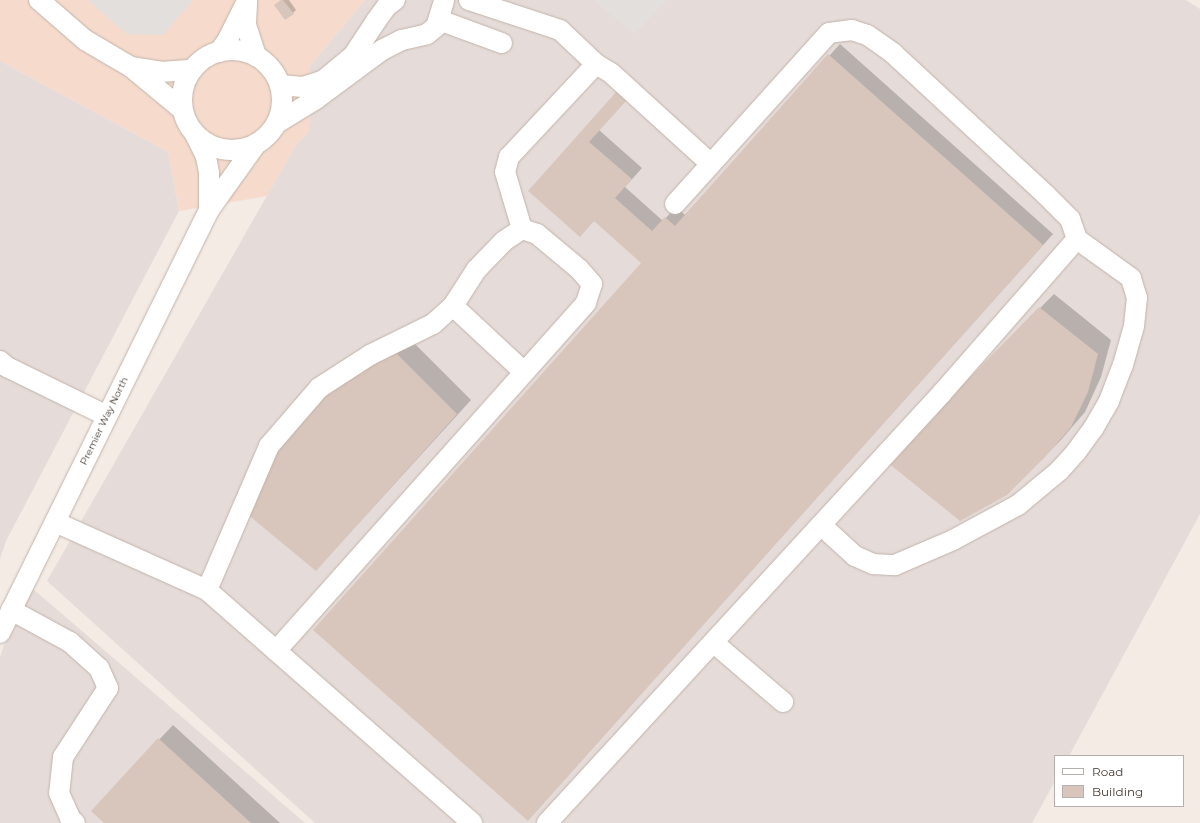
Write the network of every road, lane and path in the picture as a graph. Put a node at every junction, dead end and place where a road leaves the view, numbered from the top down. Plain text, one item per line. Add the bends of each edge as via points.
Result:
1 (39, 0) edge
2 (247, 0) edge
3 (395, 0) edge
4 (444, 0) edge
5 (469, 0) edge
6 (438, 20) junction
7 (502, 43) dead end
8 (219, 52) junction
9 (256, 56) junction
10 (596, 64) junction
11 (131, 67) junction
12 (192, 70) junction
13 (280, 85) junction
14 (183, 110) junction
15 (277, 123) junction
16 (195, 134) junction
17 (256, 144) junction
18 (711, 164) junction
19 (675, 204) dead end
20 (209, 210) junction
21 (522, 228) junction
22 (1077, 239) junction
23 (453, 306) junction
24 (0, 360) edge
25 (524, 372) junction
26 (107, 416) junction
27 (55, 522) junction
28 (821, 525) junction
29 (207, 590) junction
30 (11, 610) junction
31 (0, 633) edge
32 (714, 643) junction
33 (276, 651) junction
34 (783, 702) dead end
35 (75, 823) edge
36 (472, 823) edge
37 (547, 823) edge

1 - 11 street via 85,40
2 - 8 street
2 - 9 street via 246,25
3 - 13 street via 376,21 353,56 324,80 304,87
4 - 6 street
5 - 10 street via 560,30
6 - 7 street
6 - 15 street via 436,27 427,34 402,40 382,50 316,100
8 - 9 street, Premier Way North via 236,50
8 - 12 street, Premier Way North via 204,59
9 - 13 street, Premier Way North via 274,72
10 - 18 street via 611,73
10 - 21 street via 510,157 505,172
11 - 12 street via 161,72
11 - 14 street
12 - 14 street, Premier Way North via 184,85
13 - 15 street, Premier Way North via 283,100
14 - 16 street, Premier Way North
15 - 17 street, Premier Way North via 267,137
16 - 17 street, Premier Way North via 208,144 224,150 241,150
16 - 20 street, Premier Way North via 206,157 209,173
17 - 20 street, Premier Way North
18 - 19 street
18 - 22 street via 829,33 852,30 867,35 894,53 1070,219
20 - 26 street, Premier Way North
21 - 23 street via 504,241 476,270
21 - 25 street via 538,234 579,269 592,284 586,303
22 - 28 street via 942,393
22 - 28 street via 1131,278 1137,298 1134,326 1110,401 1093,429 1059,471 1018,505 953,540 895,565 873,564 855,556
23 - 25 street
23 - 29 street via 433,324 370,355 320,388 269,446
24 - 26 street via 13,371
25 - 33 street
26 - 27 street, Premier Way North
27 - 29 street
27 - 30 street, Premier Way North
28 - 32 street
29 - 33 street
30 - 31 street, Premier Way North
30 - 35 street via 70,642 99,668 108,688 63,757 60,793 70,818
32 - 34 street
32 - 37 street
33 - 36 street

